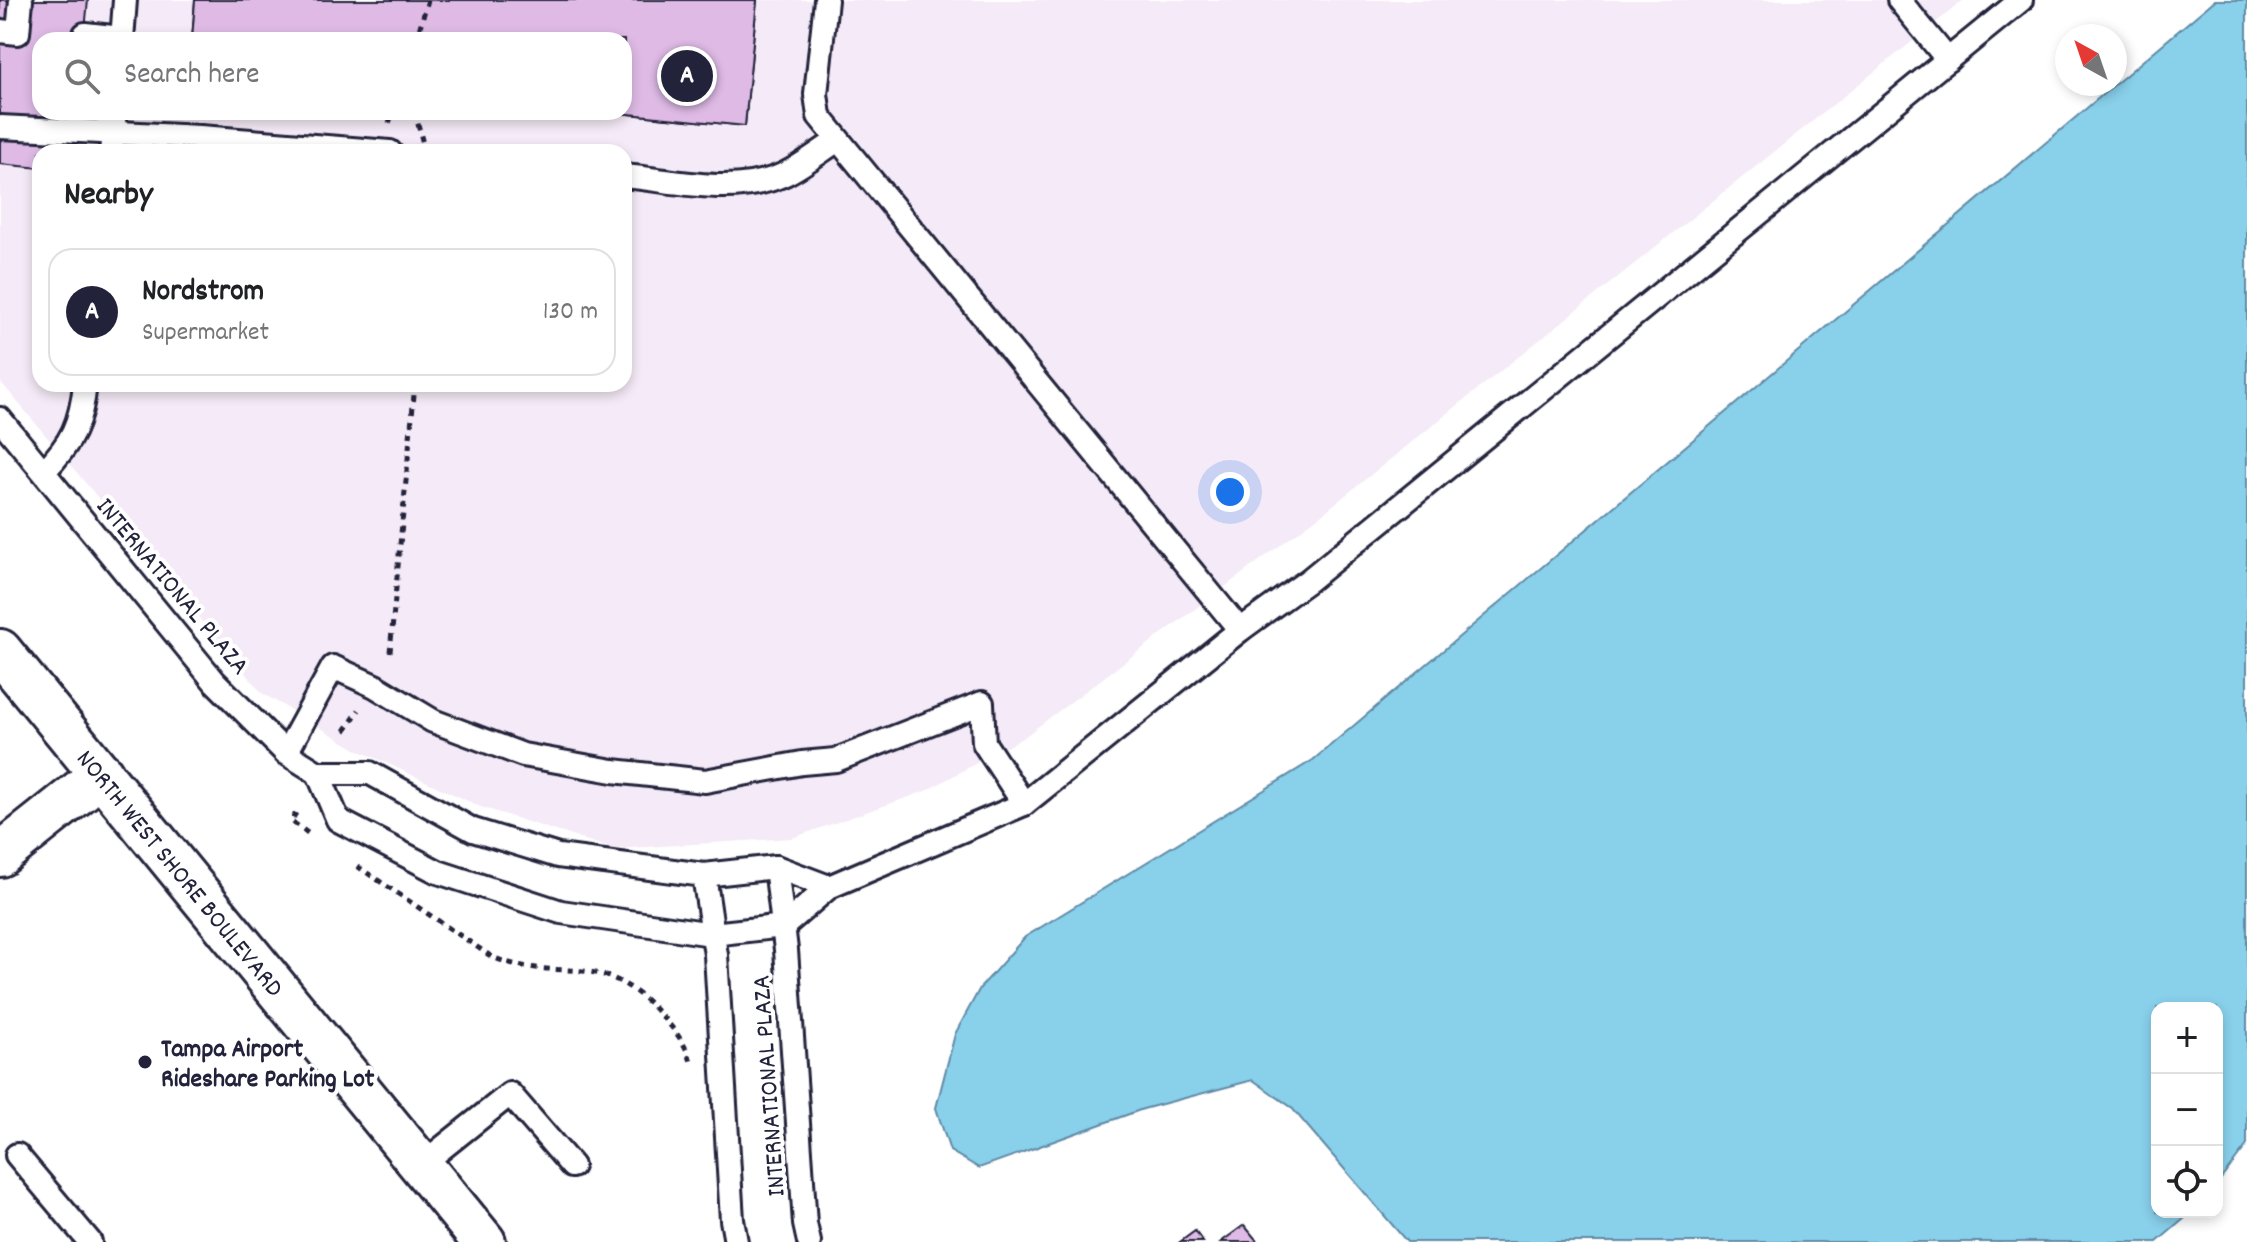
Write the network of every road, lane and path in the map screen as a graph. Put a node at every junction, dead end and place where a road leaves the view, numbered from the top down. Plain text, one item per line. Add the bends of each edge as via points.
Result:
1 (21, 0) edge
2 (125, 0) edge
3 (428, 0) edge
4 (826, 0) edge
5 (1899, 0) edge
6 (2021, 0) edge
7 (9, 32) edge
8 (123, 32) edge
9 (418, 32) edge
10 (1948, 60) junction
11 (417, 120) edge
12 (0, 127) edge
13 (113, 133) edge
14 (838, 140) junction
15 (289, 144) edge
16 (423, 144) edge
17 (632, 177) edge
18 (84, 392) edge
19 (414, 392) edge
20 (0, 419) edge
21 (44, 471) junction
22 (1240, 630) junction
23 (0, 651) edge
24 (390, 652) dead end
25 (286, 753) junction
26 (318, 773) junction
27 (102, 774) junction
28 (1024, 804) junction
29 (296, 813) dead end
30 (316, 838) dead end
31 (0, 855) edge
32 (354, 864) dead end
33 (776, 867) junction
34 (704, 875) junction
35 (829, 887) junction
36 (784, 926) junction
37 (712, 934) junction
38 (693, 1068) dead end
39 (17, 1155) dead end
40 (421, 1165) junction
41 (572, 1166) dead end
42 (90, 1242) edge
43 (484, 1242) edge
44 (736, 1242) edge
45 (809, 1242) edge

1 - 7 lane
2 - 8 lane
3 - 9 path
4 - 14 lane via 816,94 819,116
5 - 10 lane
6 - 10 lane
10 - 22 lane via 1320,571
11 - 16 path
12 - 13 lane
13 - 15 lane
14 - 17 lane via 786,174 757,184 735,187
14 - 22 lane
18 - 21 lane via 82,412 66,449
19 - 24 path
20 - 21 lane, INTERNATIONAL PLAZA
21 - 25 lane, INTERNATIONAL PLAZA via 215,682
22 - 28 lane
23 - 27 street, NORTH WEST SHORE BOULEVARD
25 - 26 lane, INTERNATIONAL PLAZA
25 - 28 lane via 333,667 433,721 523,755 705,781 836,760 982,703 984,743
26 - 34 lane via 370,773 473,830 558,856
26 - 37 lane via 338,820 438,872 561,912
27 - 31 street
27 - 40 street, NORTH WEST SHORE BOULEVARD
28 - 35 lane
29 - 30 path via 291,821
32 - 38 path via 492,957 516,967 585,969 624,982 675,1032
33 - 34 lane
33 - 35 lane
33 - 36 lane, INTERNATIONAL PLAZA
34 - 37 lane, INTERNATIONAL PLAZA
35 - 36 lane
36 - 37 lane
36 - 45 lane, INTERNATIONAL PLAZA
37 - 44 lane, INTERNATIONAL PLAZA
39 - 42 lane
40 - 41 lane via 510,1094
40 - 43 street, NORTH WEST SHORE BOULEVARD

